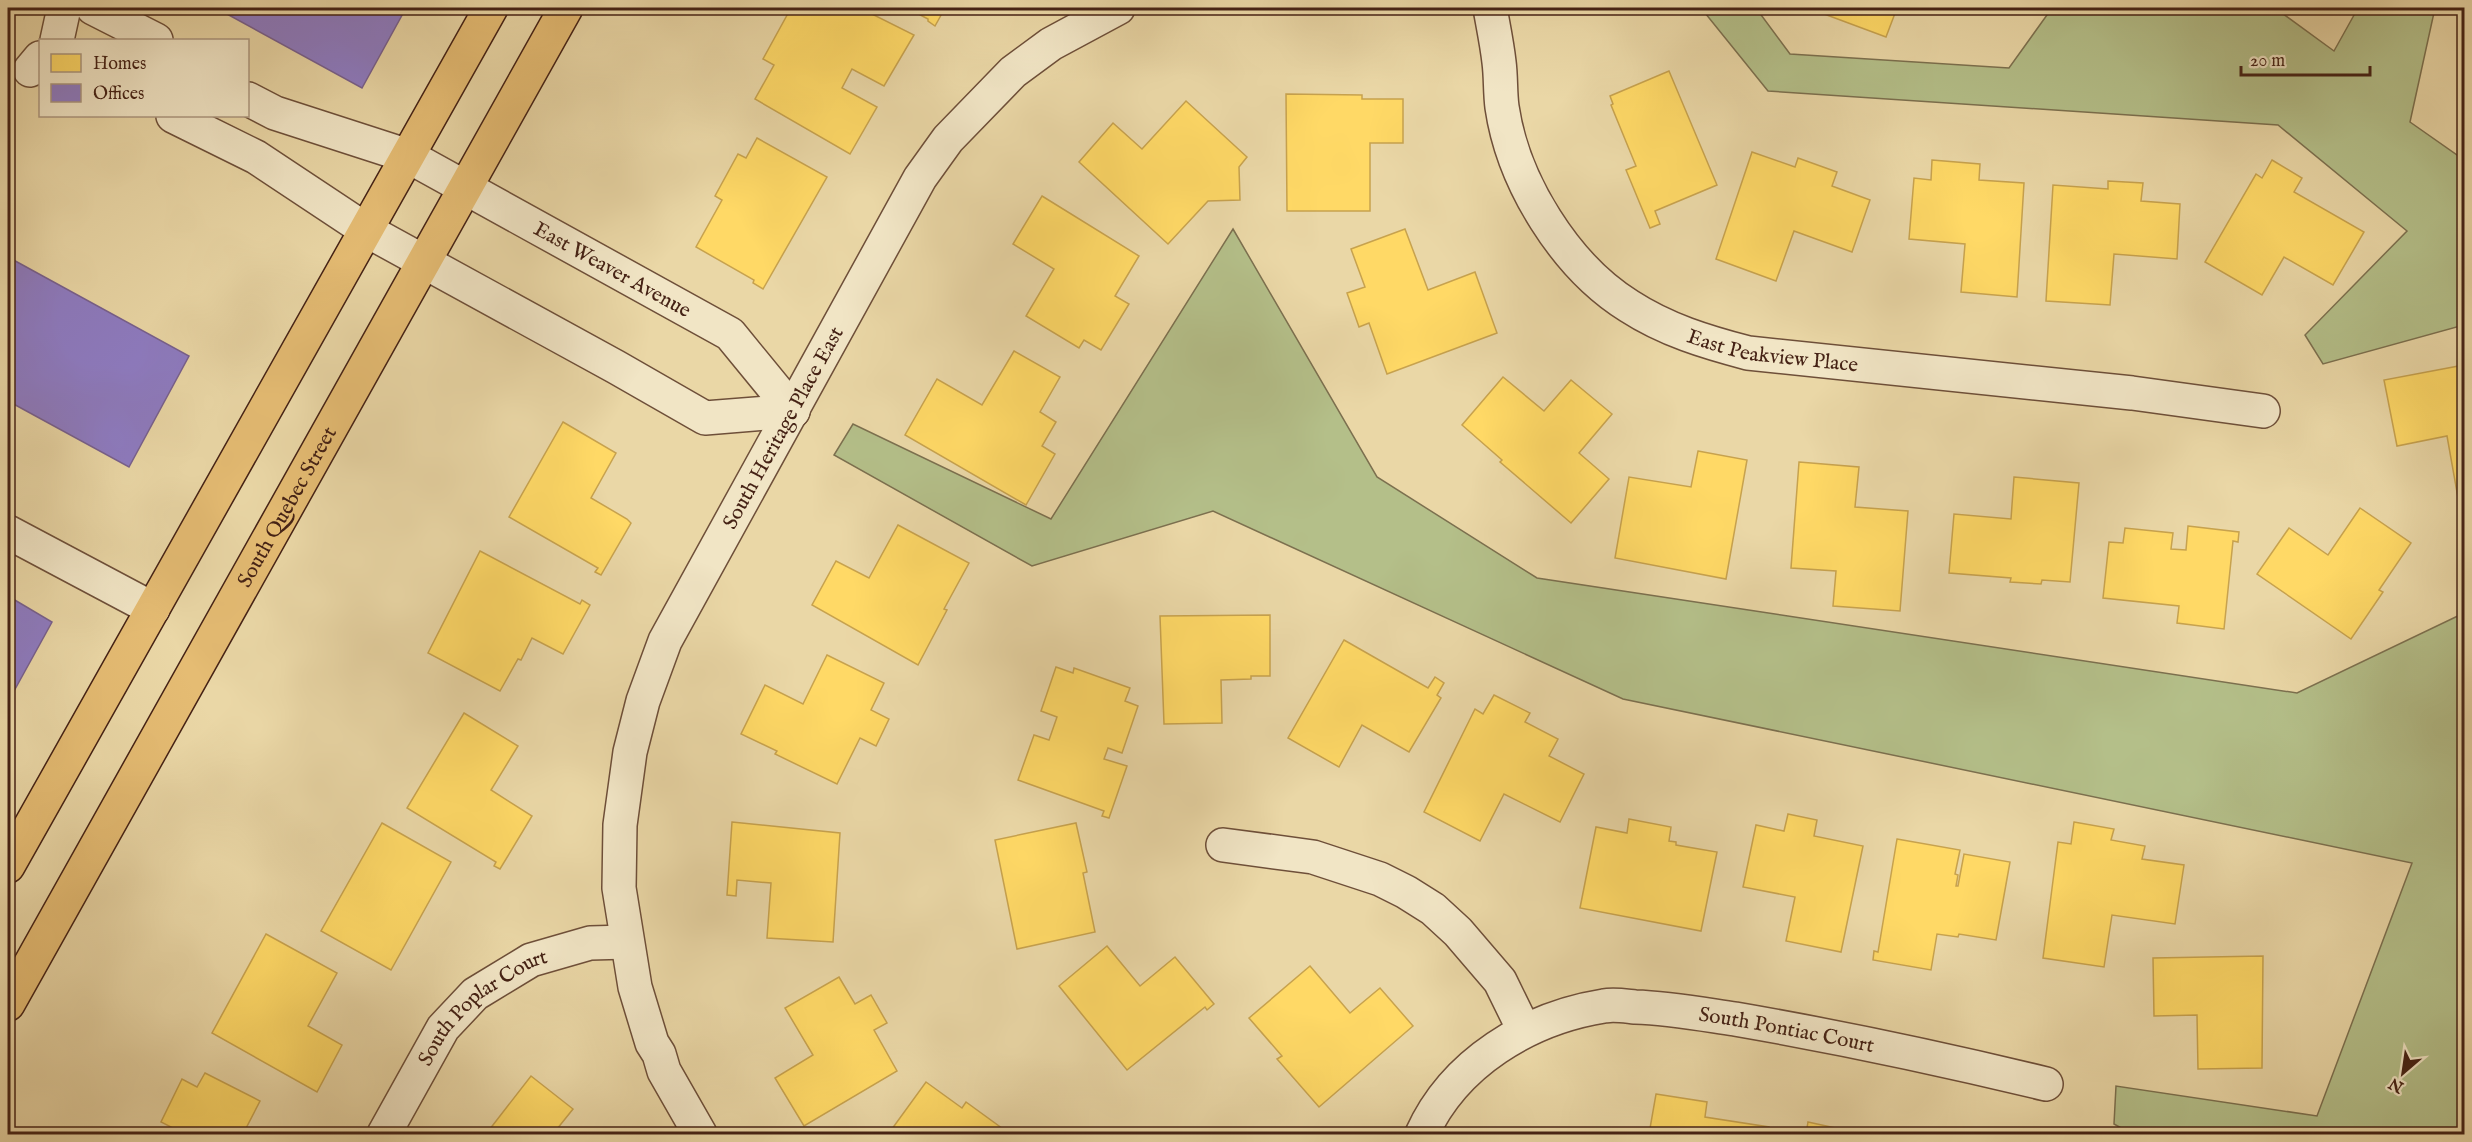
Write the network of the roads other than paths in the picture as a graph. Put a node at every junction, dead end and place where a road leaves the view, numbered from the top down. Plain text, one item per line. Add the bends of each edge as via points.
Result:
1 (64, 8) edge
2 (93, 8) edge
3 (491, 8) edge
4 (566, 8) edge
5 (1118, 8) edge
6 (1490, 8) edge
7 (53, 39) edge
8 (154, 39) edge
9 (257, 107) edge
10 (175, 117) edge
11 (408, 156) junction
12 (465, 188) junction
13 (366, 230) junction
14 (424, 261) junction
15 (793, 411) junction
16 (2264, 411) dead end
17 (8, 532) edge
18 (153, 609) junction
19 (1223, 845) dead end
20 (8, 866) edge
21 (627, 942) junction
22 (8, 1004) edge
23 (1524, 1030) junction
24 (2046, 1084) dead end
25 (384, 1134) edge
26 (700, 1134) edge
27 (1422, 1134) edge

1 - 7 street
2 - 8 street
3 - 11 main road
4 - 12 main road, South Quebec Street
5 - 15 street, South Heritage Place East via 1051,44 1013,72 948,139 920,177
6 - 16 street, East Peakview Place via 1502,108 1516,159 1533,198 1554,233 1588,272 1628,306 1667,328 1748,352
9 - 11 street, East Weaver Avenue
10 - 13 street via 256,157
11 - 12 street, East Weaver Avenue
11 - 13 main road
12 - 14 main road, South Quebec Street
12 - 15 street, East Weaver Avenue via 730,334
13 - 14 street
13 - 18 main road
14 - 15 street via 705,418
14 - 22 main road, South Quebec Street
15 - 21 street, South Heritage Place East via 665,641 643,701 630,752 620,825 619,888
17 - 18 street
18 - 20 main road
19 - 23 street via 1313,857 1380,879 1406,892 1433,909 1493,972
21 - 25 street, South Poplar Court via 590,943 531,960 475,994 443,1028
21 - 26 street, South Heritage Place East via 635,987 652,1043
23 - 24 street, South Pontiac Court via 1554,1017 1606,1005 1670,1008 1947,1060
23 - 27 street, South Pontiac Court via 1480,1059 1450,1090

